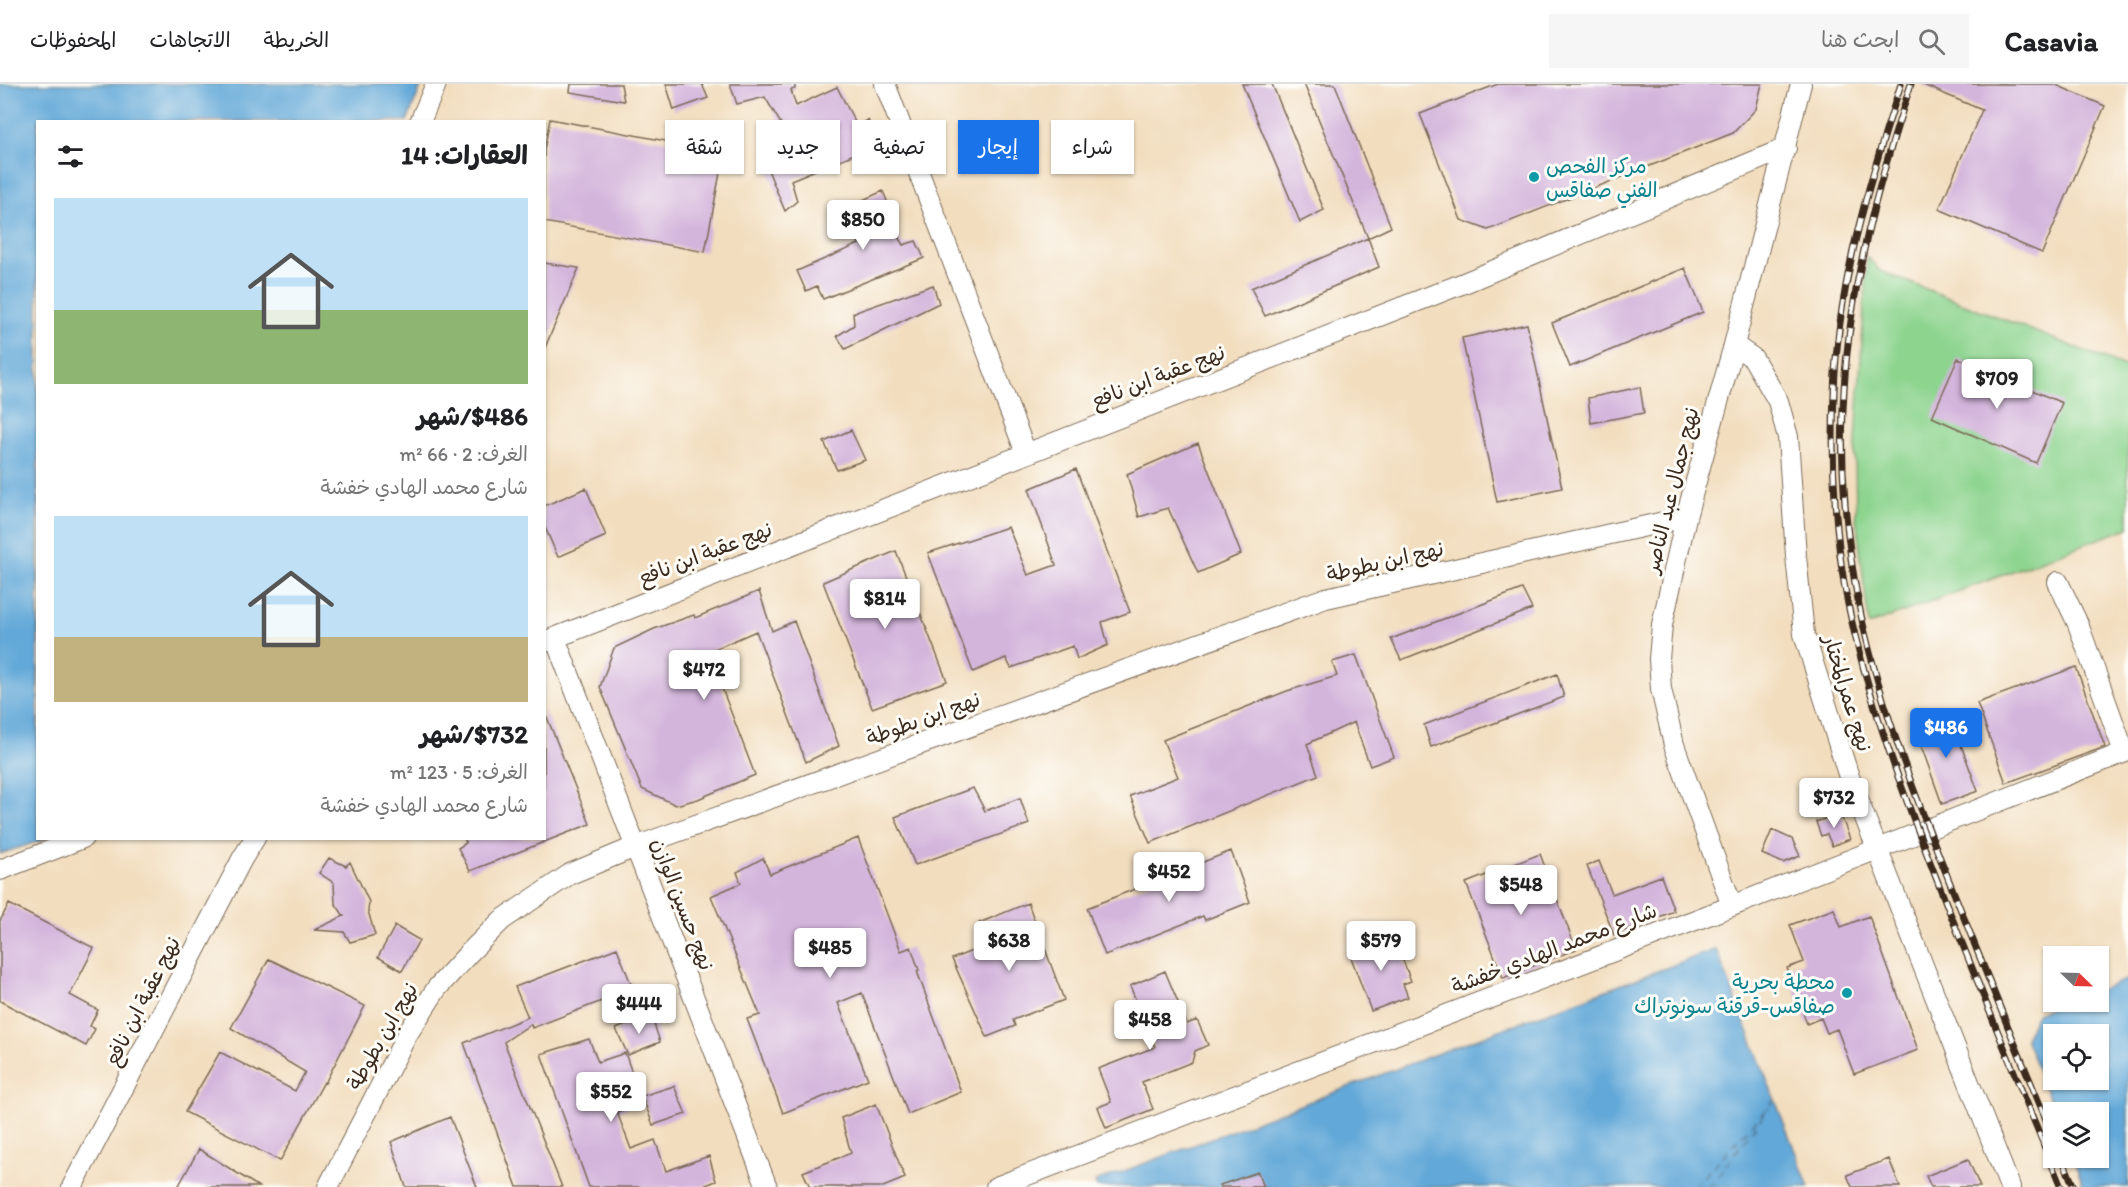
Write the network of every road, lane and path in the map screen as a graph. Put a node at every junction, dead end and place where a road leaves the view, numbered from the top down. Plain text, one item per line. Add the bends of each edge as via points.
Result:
1 (436, 84) edge
2 (885, 84) edge
3 (1801, 84) edge
4 (421, 120) edge
5 (1786, 148) junction
6 (1734, 345) junction
7 (1026, 453) junction
8 (1686, 518) junction
9 (2058, 582) dead end
10 (550, 640) edge
11 (2126, 752) edge
12 (79, 840) edge
13 (254, 840) edge
14 (635, 847) junction
15 (1878, 848) junction
16 (0, 870) edge
17 (1732, 906) junction
18 (72, 1187) edge
19 (328, 1187) edge
20 (767, 1187) edge
21 (996, 1187) edge
22 (2010, 1187) edge

1 - 4 street
2 - 7 street
3 - 5 street, نهج جمال عبد الناصر
5 - 6 street, نهج جمال عبد الناصر
5 - 7 street, نهج عقبة ابن نافع via 1464,283
6 - 8 street, نهج جمال عبد الناصر
6 - 15 street, نهج عمرالمختار via 1753,358 1778,401 1788,437 1804,634 1849,777
7 - 10 street, نهج عقبة ابن نافع
8 - 14 street, نهج ابن بطوطة via 1326,598
8 - 17 street, نهج جمال عبد الناصر via 1662,625 1660,689 1674,745
9 - 11 street
10 - 14 street, نهج حسين الوازن
11 - 15 street, شارع محمد الهادي خفشة
12 - 16 street
13 - 18 street, نهج عقبة ابن نافع
14 - 19 street, نهج ابن بطوطة via 570,874 502,920 468,953 437,988 408,1033
14 - 20 street, نهج حسين الوازن
15 - 17 street, شارع محمد الهادي خفشة
15 - 22 street, نهج عمرالمختار
17 - 21 street, شارع محمد الهادي خفشة

